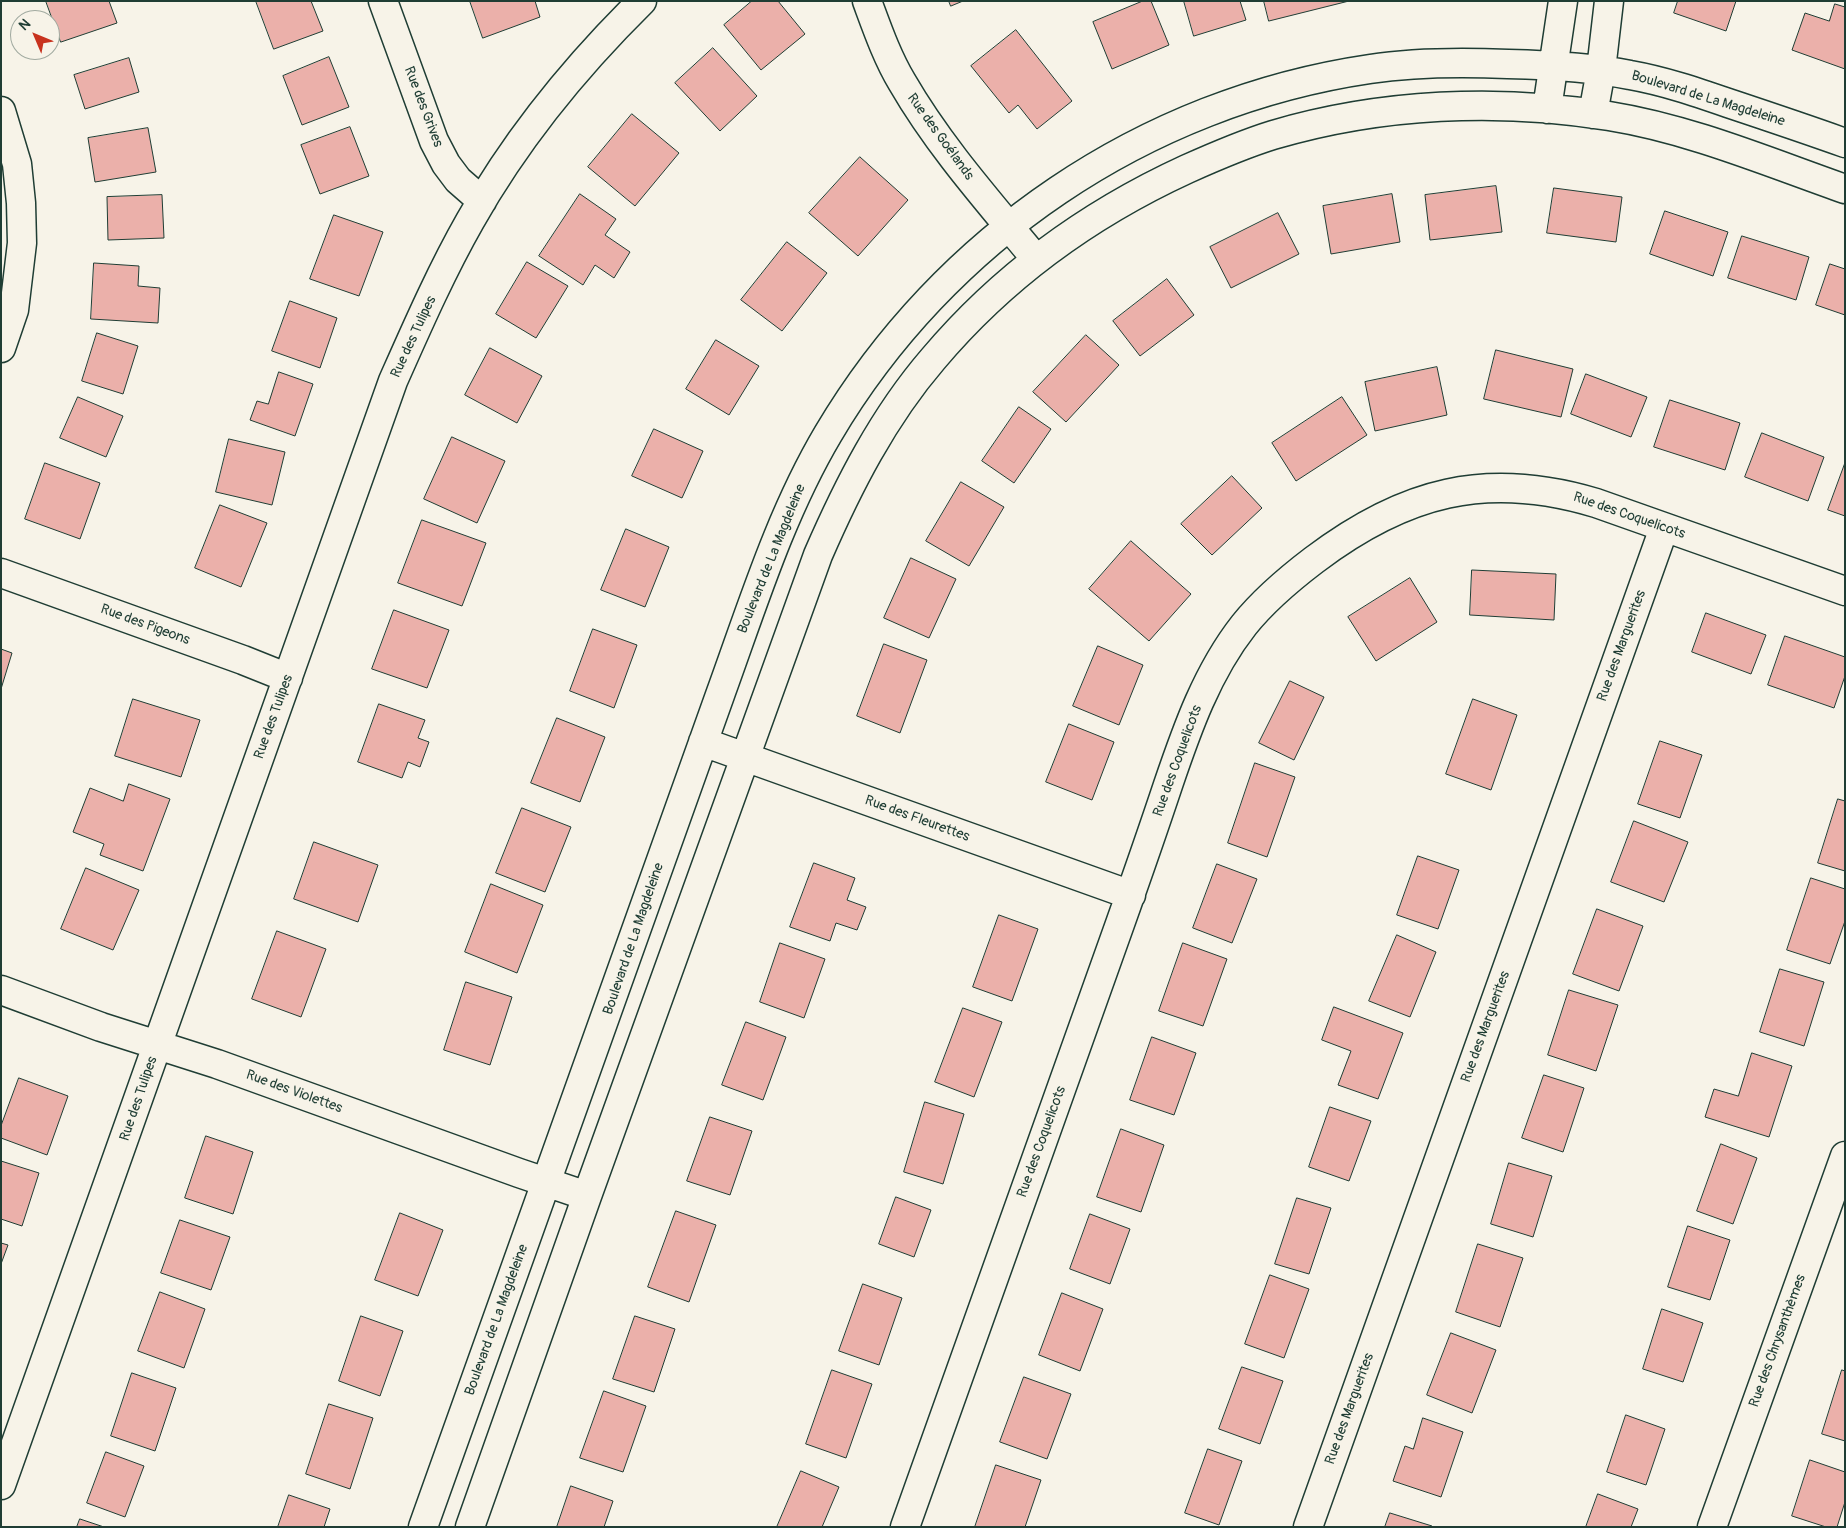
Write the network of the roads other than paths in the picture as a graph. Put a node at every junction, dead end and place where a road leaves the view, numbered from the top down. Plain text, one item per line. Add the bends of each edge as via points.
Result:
1 (383, 1) edge
2 (642, 1) edge
3 (867, 1) edge
4 (1563, 1) edge
5 (1609, 1) edge
6 (1555, 65) junction
7 (1600, 70) junction
8 (1547, 109) junction
9 (1, 111) edge
10 (1593, 114) junction
11 (1845, 143) edge
12 (1845, 189) edge
13 (482, 201) junction
14 (1009, 226) junction
15 (1036, 259) junction
16 (1, 348) edge
17 (1664, 528) junction
18 (1, 574) edge
19 (1845, 591) edge
20 (288, 678) junction
21 (703, 742) junction
22 (745, 758) junction
23 (1130, 895) junction
24 (1, 990) edge
25 (158, 1045) junction
26 (1845, 1156) edge
27 (547, 1183) junction
28 (587, 1196) junction
29 (1, 1485) edge
30 (424, 1527) edge
31 (470, 1527) edge
32 (905, 1527) edge
33 (1308, 1527) edge
34 (1712, 1527) edge

1 - 13 street, Rue des Grives via 434,141 458,180
2 - 13 street, Rue des Tulipes via 529,131
3 - 14 street, Rue des Goélands via 897,72 920,112
4 - 6 street
5 - 7 street
6 - 7 street, Boulevard de La Magdeleine
6 - 8 street
6 - 14 street, Boulevard de La Magdeleine via 1472,62 1400,66 1340,74 1272,90 1156,133 1068,183
7 - 10 street
7 - 11 street, Boulevard de La Magdeleine via 1657,81
8 - 10 street
8 - 15 street via 1472,106 1416,109 1330,121 1273,135 1213,157 1140,192
9 - 16 street via 16,164 22,243 14,310
10 - 12 street via 1700,139
13 - 20 street, Rue des Tulipes via 458,243 393,381
14 - 15 street, Rue des Goélands
14 - 21 street, Boulevard de La Magdeleine via 949,280 905,326 867,374 828,433 778,537
15 - 22 street via 1000,290 932,360 868,453 818,555
17 - 19 street, Rue des Coquelicots
17 - 23 street, Rue des Coquelicots via 1569,495 1502,487 1456,491 1414,502 1343,538 1268,600 1244,624 1226,650 1186,734
17 - 33 street, Rue des Marguerites
18 - 20 street, Rue des Pigeons
20 - 25 street, Rue des Tulipes
21 - 22 street, Rue des Fleurettes
21 - 27 street, Boulevard de La Magdeleine
22 - 23 street, Rue des Fleurettes
22 - 28 street
23 - 32 street, Rue des Coquelicots
24 - 25 street, Rue des Violettes
25 - 27 street, Rue des Violettes
25 - 29 street, Rue des Tulipes
26 - 34 street, Rue des Chrysanthèmes
27 - 28 street, Rue des Violettes
27 - 30 street, Boulevard de La Magdeleine
28 - 31 street

